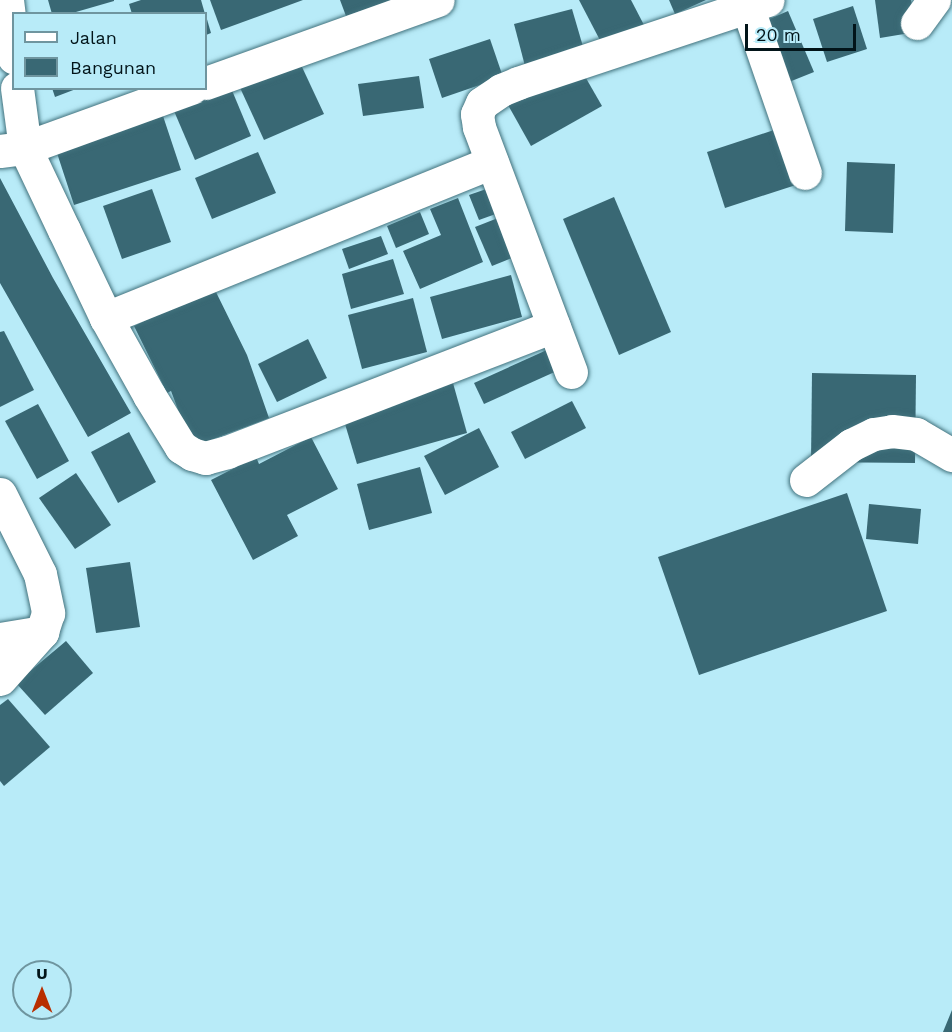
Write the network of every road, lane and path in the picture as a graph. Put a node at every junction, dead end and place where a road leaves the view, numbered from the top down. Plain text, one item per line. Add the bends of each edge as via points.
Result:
1 (7, 0) edge
2 (438, 0) edge
3 (754, 2) edge
4 (12, 41) edge
5 (207, 83) edge
6 (17, 90) edge
7 (185, 90) edge
8 (12, 149) edge
9 (492, 162) junction
10 (805, 173) dead end
11 (106, 318) junction
12 (553, 326) junction
13 (571, 372) dead end
14 (952, 455) edge
15 (806, 480) dead end
16 (0, 494) edge
17 (42, 632) junction
18 (0, 639) edge
19 (0, 679) edge

1 - 4 street
2 - 5 street
3 - 9 street via 501,90 482,103 477,114
3 - 10 street via 760,50
6 - 8 street
7 - 8 street
8 - 11 street
9 - 11 street
9 - 12 street
11 - 12 street via 181,447 205,458
12 - 13 street
14 - 15 street via 916,434 874,434
16 - 17 street via 40,574 48,613
17 - 18 street
17 - 19 street

